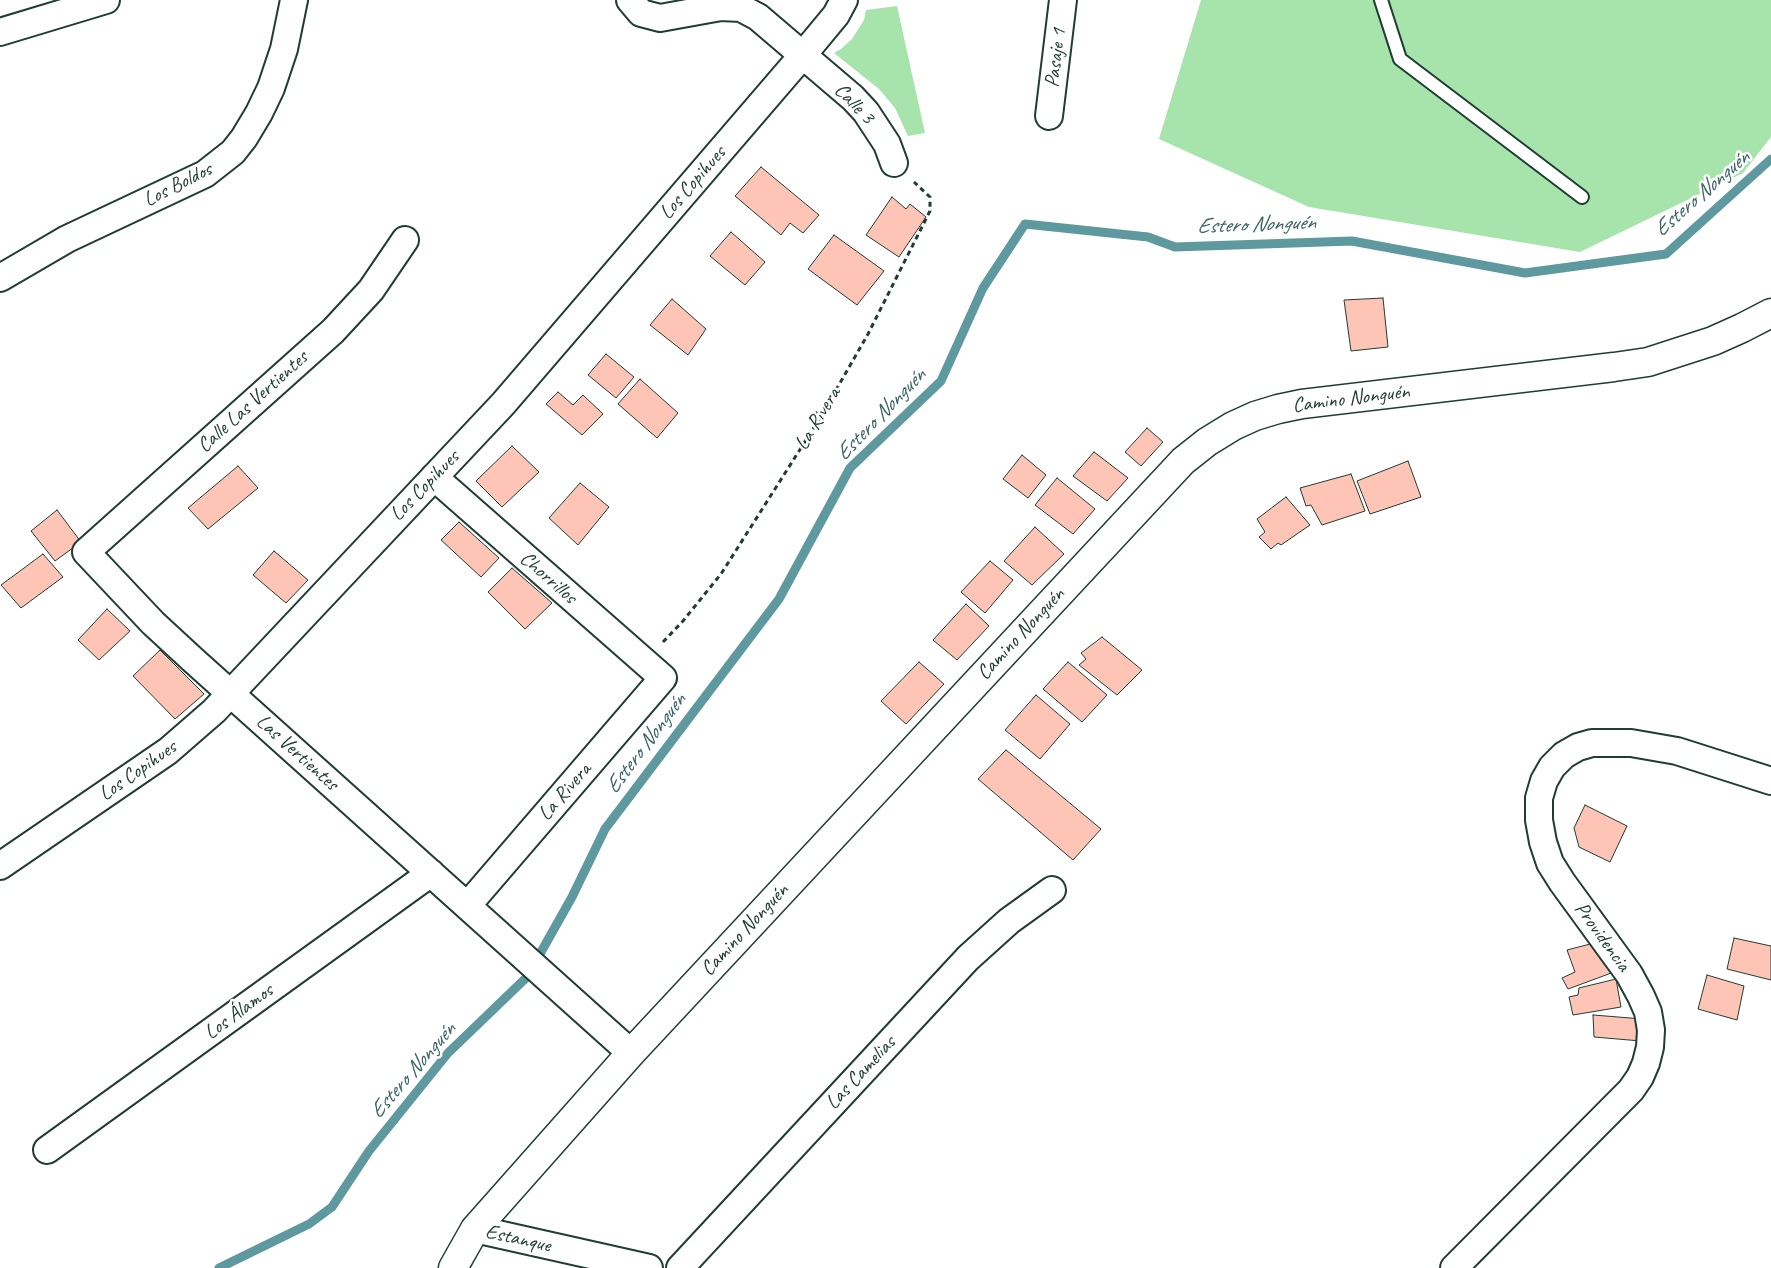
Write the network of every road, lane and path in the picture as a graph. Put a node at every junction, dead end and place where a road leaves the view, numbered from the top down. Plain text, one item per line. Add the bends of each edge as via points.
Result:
1 (106, 0) edge
2 (294, 0) edge
3 (630, 0) edge
4 (844, 0) edge
5 (1063, 0) edge
6 (1381, 0) edge
7 (0, 32) edge
8 (802, 56) junction
9 (1050, 116) dead end
10 (894, 162) joint
11 (1582, 197) dead end
12 (405, 240) dead end
13 (0, 278) edge
14 (1771, 313) edge
15 (434, 477) junction
16 (86, 552) joint
17 (653, 670) junction
18 (231, 693) junction
19 (1771, 782) edge
20 (0, 866) edge
21 (431, 873) junction
22 (1052, 890) dead end
23 (467, 906) junction
24 (631, 1053) junction
25 (46, 1150) dead end
26 (475, 1229) junction
27 (453, 1268) edge
28 (649, 1268) edge
29 (680, 1268) edge
30 (1454, 1268) edge

1 - 7 street
2 - 13 street, Los Boldos via 284,49 271,88 244,138 221,164 67,239
3 - 8 street, Calle 3 via 641,13 660,18 721,7 741,8 758,17
4 - 8 street, Los Copihues
5 - 9 street, Pasaje 1
6 - 11 lane via 1400,59
8 - 10 street, Calle 3 via 866,112
8 - 15 street, Los Copihues via 503,404
10 - 17 path, La Rivera via 930,197 930,211 868,334 820,418 721,574 683,621
12 - 16 street, Calle Las Vertientes via 370,290 333,331
14 - 24 main road, Camino Nonguén via 1713,341 1648,362 1302,404 1255,416 1207,442 1184,460
15 - 17 street, Chorrillos
15 - 18 street, Los Copihues
16 - 18 street, Las Vertientes via 153,623
17 - 23 street, La Rivera
18 - 20 street, Los Copihues via 168,751
18 - 21 street, Las Vertientes
19 - 30 street, Providencia via 1677,751 1631,743 1592,743 1578,747 1552,767 1539,798 1539,820 1550,863 1629,974 1641,996 1650,1021 1650,1047 1640,1077 1631,1090
21 - 23 street, Las Vertientes
21 - 25 street, Los Álamos
22 - 29 street, Las Camelias via 1009,921 968,958
23 - 24 street, Las Vertientes
24 - 26 main road, Camino Nonguén
26 - 27 main road, Camino Nonguén
26 - 28 street, Estanque

